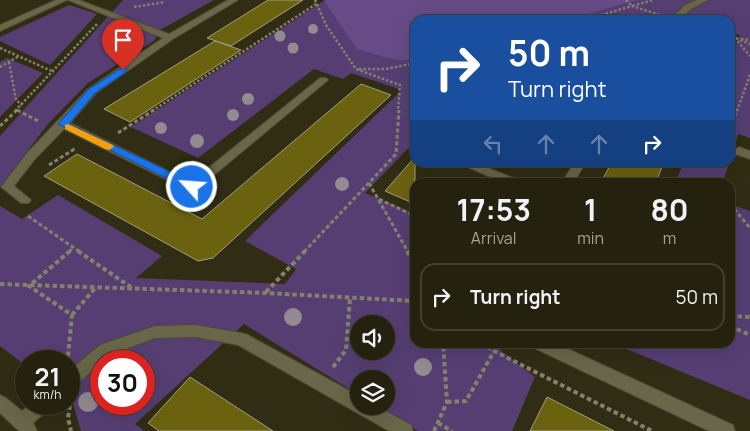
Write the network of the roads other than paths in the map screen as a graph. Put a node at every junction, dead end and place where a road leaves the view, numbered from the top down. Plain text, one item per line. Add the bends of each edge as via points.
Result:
1 (63, 0) edge
2 (72, 0) edge
3 (234, 0) edge
4 (704, 0) edge
5 (679, 15) edge
6 (0, 28) edge
7 (170, 37) junction
8 (323, 80) dead end
9 (63, 124) junction
10 (474, 167) edge
11 (578, 167) edge
12 (502, 178) edge
13 (571, 178) edge
14 (25, 200) road end
15 (550, 348) edge
16 (80, 376) edge
17 (350, 400) edge
18 (0, 403) edge
19 (35, 415) edge
20 (376, 415) edge
21 (26, 427) edge
22 (405, 431) edge
23 (726, 431) edge

1 - 6 street
2 - 7 street via 109,9
3 - 7 street
4 - 5 street
7 - 9 street via 92,91
8 - 9 street via 192,187
9 - 14 street via 7,187
10 - 12 street
11 - 13 street
15 - 23 street
16 - 17 street via 105,350 155,332 196,331 242,339
18 - 21 street
19 - 21 street
20 - 22 street

